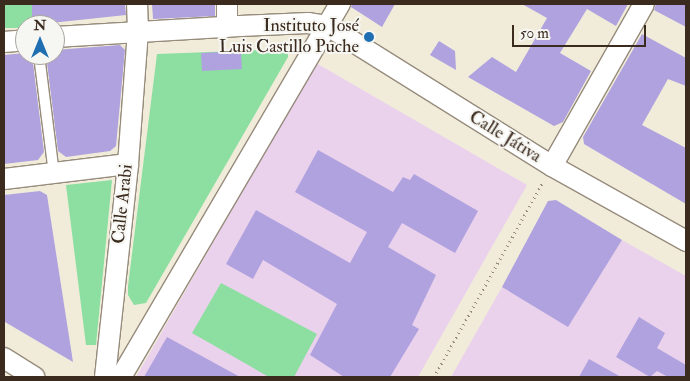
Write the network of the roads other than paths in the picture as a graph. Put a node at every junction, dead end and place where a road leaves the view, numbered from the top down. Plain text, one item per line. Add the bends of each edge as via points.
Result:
1 (137, 4) edge
2 (227, 4) edge
3 (340, 4) edge
4 (644, 4) edge
5 (328, 26) junction
6 (227, 27) junction
7 (138, 31) junction
8 (65, 36) edge
9 (40, 65) edge
10 (128, 164) junction
11 (552, 166) junction
12 (54, 173) junction
13 (4, 179) edge
14 (686, 241) edge
15 (4, 358) edge
16 (34, 377) edge
17 (105, 377) edge
18 (121, 377) edge

1 - 7 street, Calle Arabi
2 - 6 street
3 - 5 street
4 - 11 street
5 - 6 street via 308,23
5 - 11 street, Calle Játiva
5 - 18 street
6 - 7 street
7 - 8 street
7 - 10 street, Calle Arabi
9 - 12 lane
10 - 12 street
10 - 17 street, Calle Arabi
11 - 14 street, Calle Játiva
12 - 13 street
15 - 16 street

